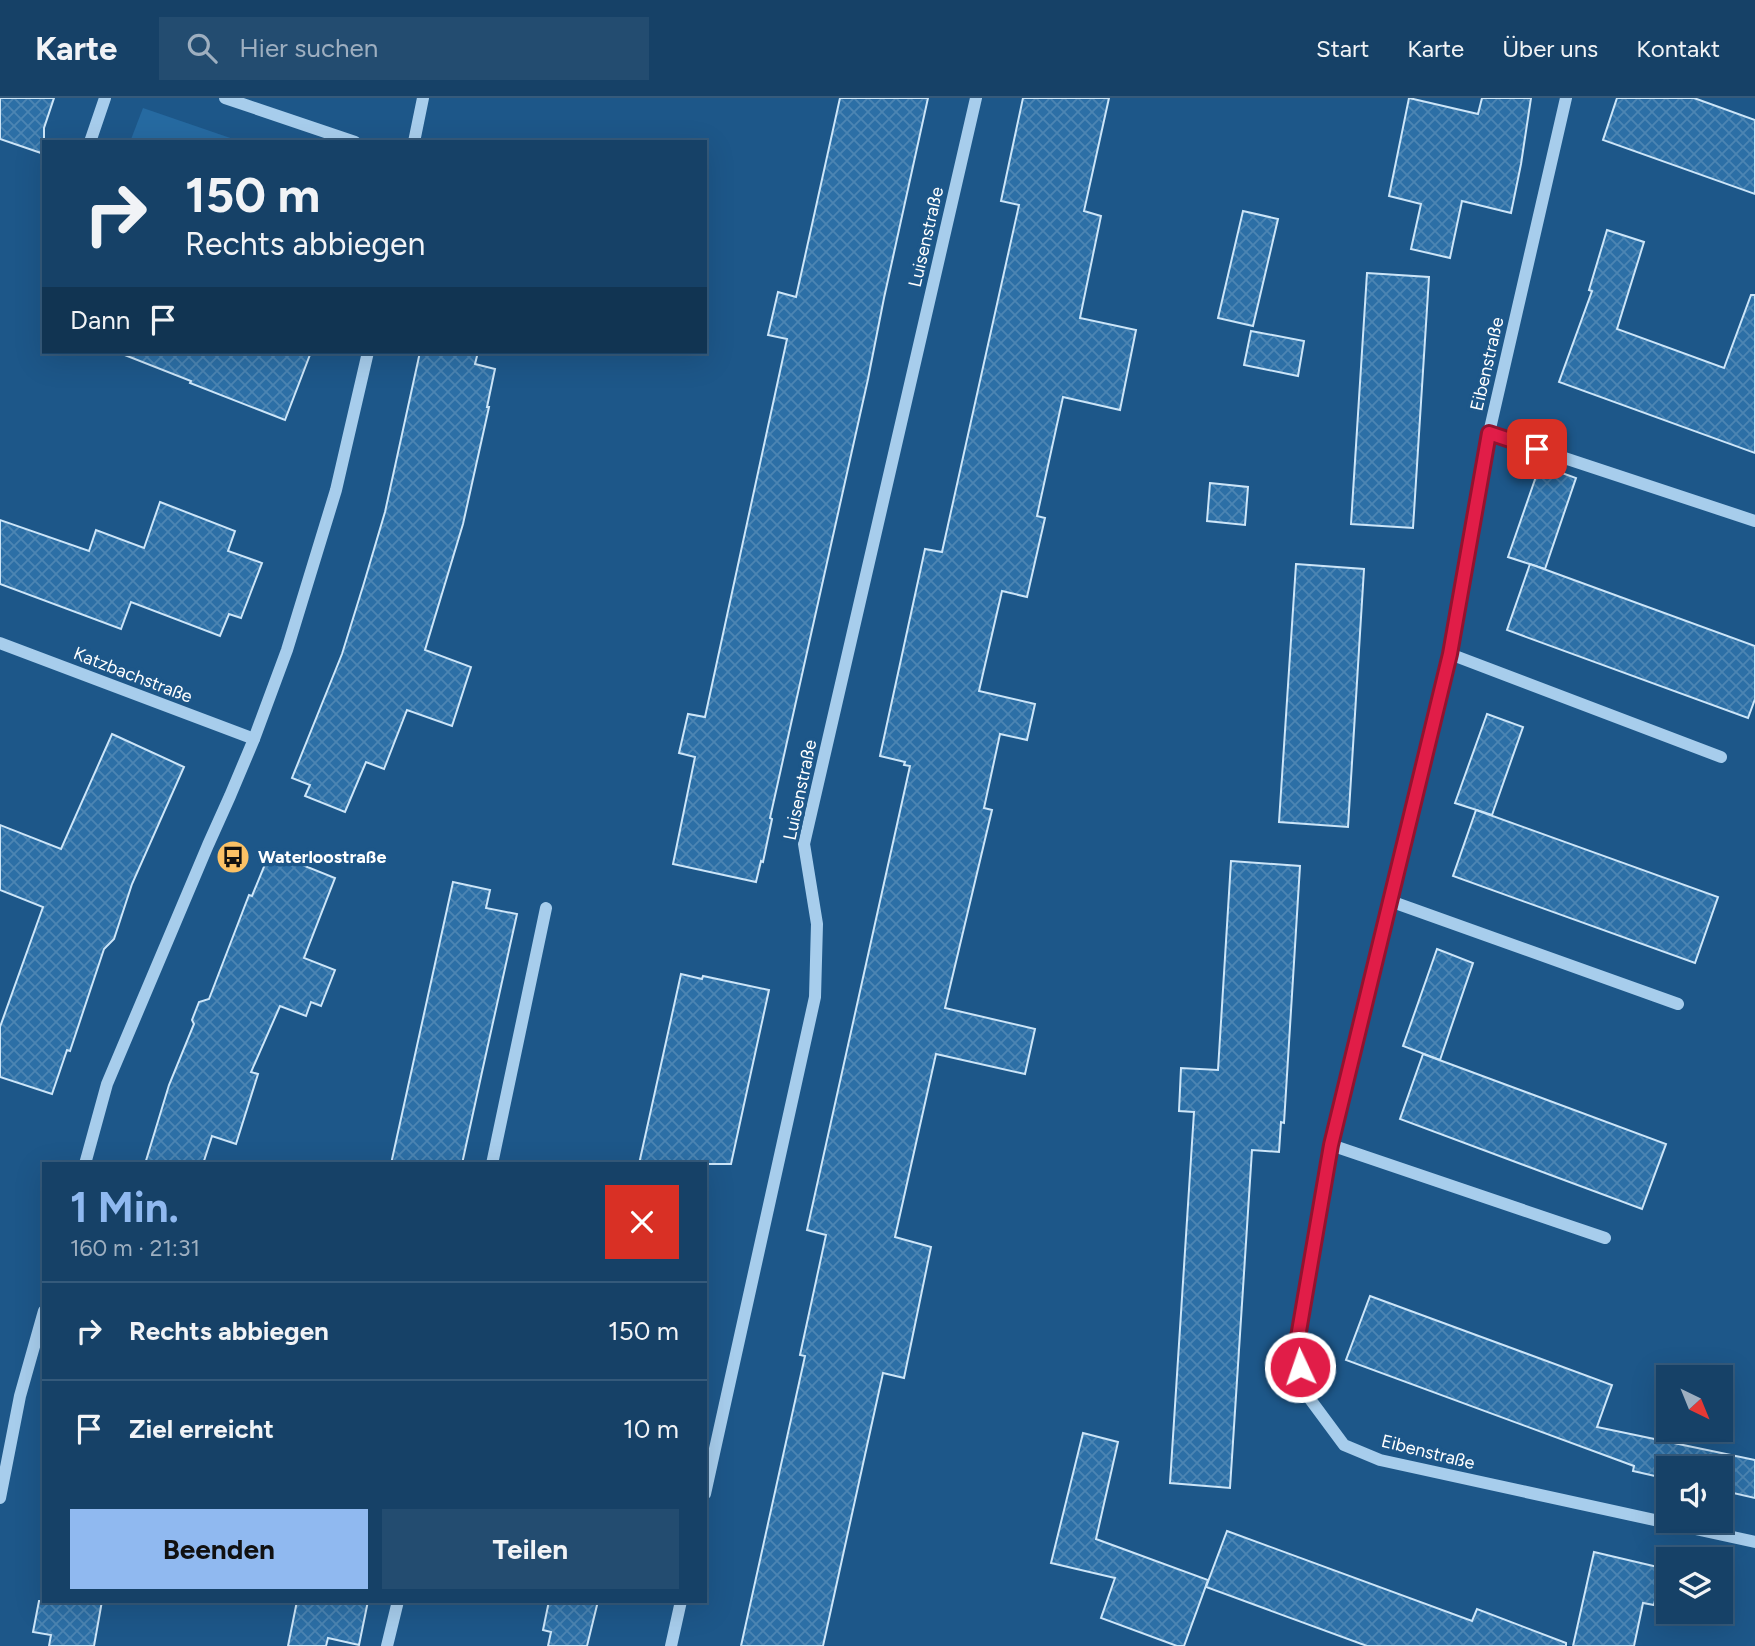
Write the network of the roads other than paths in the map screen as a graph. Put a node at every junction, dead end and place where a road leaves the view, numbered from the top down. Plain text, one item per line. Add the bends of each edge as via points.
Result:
1 (105, 98) edge
2 (225, 98) edge
3 (423, 98) edge
4 (976, 98) edge
5 (1566, 98) edge
6 (91, 140) edge
7 (349, 140) edge
8 (414, 140) edge
9 (368, 354) edge
10 (1489, 433) junction
11 (1755, 521) edge
12 (0, 643) edge
13 (1450, 654) junction
14 (254, 739) junction
15 (1721, 757) dead end
16 (1390, 901) junction
17 (546, 908) dead end
18 (1678, 1004) dead end
19 (1331, 1145) junction
20 (86, 1162) edge
21 (492, 1162) edge
22 (1605, 1238) dead end
23 (42, 1318) edge
24 (707, 1484) edge
25 (0, 1499) edge
26 (1755, 1542) edge
27 (398, 1603) edge
28 (681, 1603) edge
29 (387, 1646) edge
30 (671, 1646) edge

1 - 6 street
2 - 7 street
3 - 8 street
4 - 24 street, Luisenstraße via 804,844 817,924 815,997
5 - 10 street, Eibenstraße
9 - 14 street via 336,490 287,650
10 - 11 street
10 - 13 street, Eibenstraße
12 - 14 street, Katzbachstraße
13 - 15 street
13 - 16 street, Eibenstraße
14 - 20 street via 107,1084
16 - 18 street
16 - 19 street, Eibenstraße
17 - 21 street
19 - 22 street
19 - 26 street, Eibenstraße via 1297,1343 1304,1391 1344,1445 1380,1460
23 - 25 street via 20,1396
27 - 29 street
28 - 30 street

